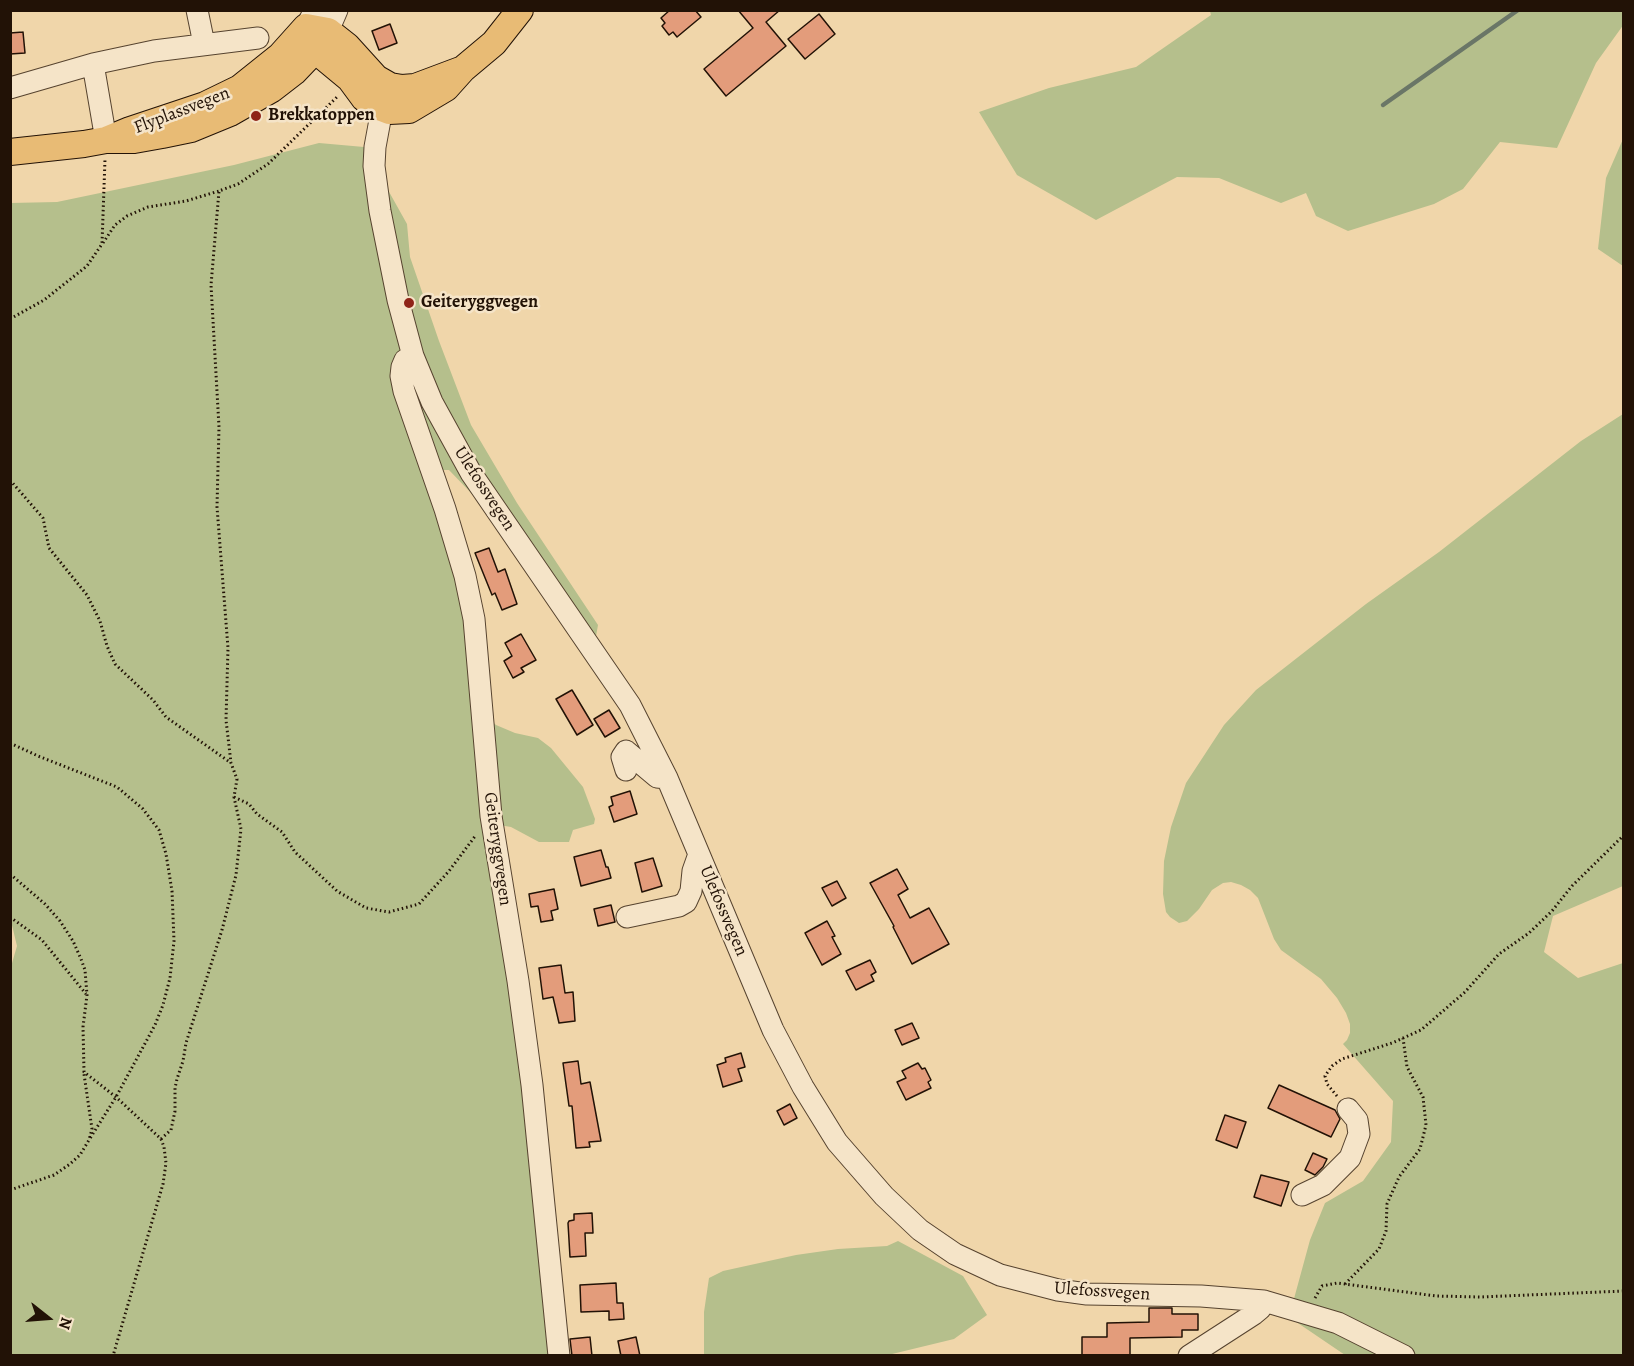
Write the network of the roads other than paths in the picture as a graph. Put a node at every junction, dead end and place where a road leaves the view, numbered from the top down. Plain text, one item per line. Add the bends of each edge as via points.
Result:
1 (197, 10) edge
2 (520, 10) edge
3 (320, 26) edge
4 (258, 38) dead end
5 (204, 44) junction
6 (93, 64) junction
7 (10, 88) edge
8 (386, 98) junction
9 (106, 140) junction
10 (10, 152) edge
11 (413, 356) junction
12 (626, 770) dead end
13 (667, 778) junction
14 (699, 854) junction
15 (627, 917) dead end
16 (1348, 1109) road end
17 (1302, 1195) dead end
18 (1264, 1301) junction
19 (559, 1356) edge
20 (1189, 1356) edge
21 (1404, 1356) edge

1 - 5 street
2 - 8 main road via 494,43 446,88 420,105 402,110
3 - 8 main road via 364,98
3 - 9 main road, Flyplassvegen via 240,88 205,105
4 - 5 street
5 - 6 street
6 - 7 street
6 - 9 street
8 - 11 street, Ulefossvegen via 374,166 398,300
9 - 10 main road, Flyplassvegen
11 - 13 street, Ulefossvegen via 432,402 467,465 630,705
11 - 19 street, Geiteryggvegen via 405,360 402,368 404,391 445,509 474,620 490,816 532,1085
12 - 13 street via 622,757 626,751 657,777
13 - 14 street, Ulefossvegen
14 - 15 street via 686,902
14 - 18 street, Ulefossvegen via 772,1030 803,1087 837,1142 920,1230 977,1265 1058,1290 1095,1295
16 - 17 street via 1357,1119 1359,1134 1350,1158 1323,1185
18 - 20 street via 1254,1314
18 - 21 street, Ulefossvegen via 1338,1323

